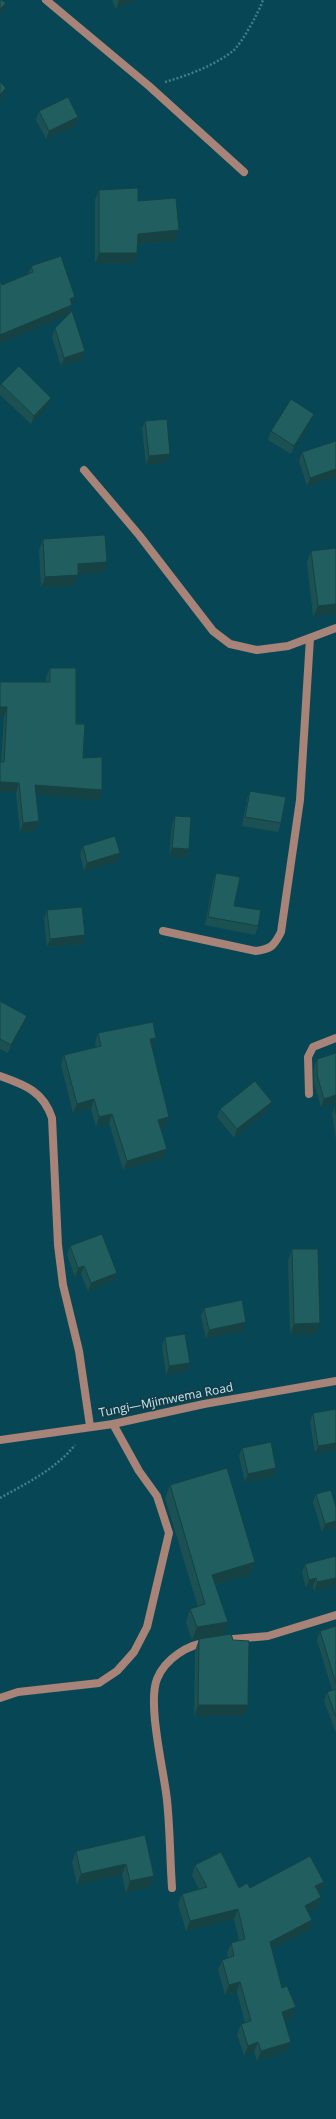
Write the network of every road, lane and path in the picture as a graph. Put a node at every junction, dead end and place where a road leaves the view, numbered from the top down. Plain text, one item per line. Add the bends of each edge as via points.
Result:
1 (46, 0) edge
2 (263, 0) edge
3 (149, 86) junction
4 (244, 172) dead end
5 (84, 470) dead end
6 (336, 628) edge
7 (310, 638) junction
8 (163, 931) dead end
9 (336, 1038) edge
10 (0, 1076) edge
11 (309, 1094) dead end
12 (336, 1381) edge
13 (113, 1424) junction
14 (90, 1426) junction
15 (0, 1440) edge
16 (0, 1498) edge
17 (336, 1615) edge
18 (0, 1698) edge
19 (172, 1888) dead end

1 - 3 street
2 - 3 path via 259,12 234,50 194,74
3 - 4 street
5 - 7 street via 139,535 213,631 230,644 257,650 288,646
6 - 7 street
7 - 8 street via 300,800 281,932 274,946 256,951
9 - 11 street via 313,1047 308,1057
10 - 14 street via 37,1092 47,1104 52,1118 58,1245 63,1285 79,1351
12 - 13 street, Tungi—Mjimwema Road via 204,1404
13 - 14 street, Tungi—Mjimwema Road
13 - 18 street via 139,1471 157,1496 169,1533 147,1628 134,1652 117,1671 99,1683 18,1692
14 - 15 street, Tungi—Mjimwema Road
14 - 16 path via 64,1458
17 - 19 street via 268,1636 198,1643 182,1651 169,1662 157,1679 154,1705 167,1801

